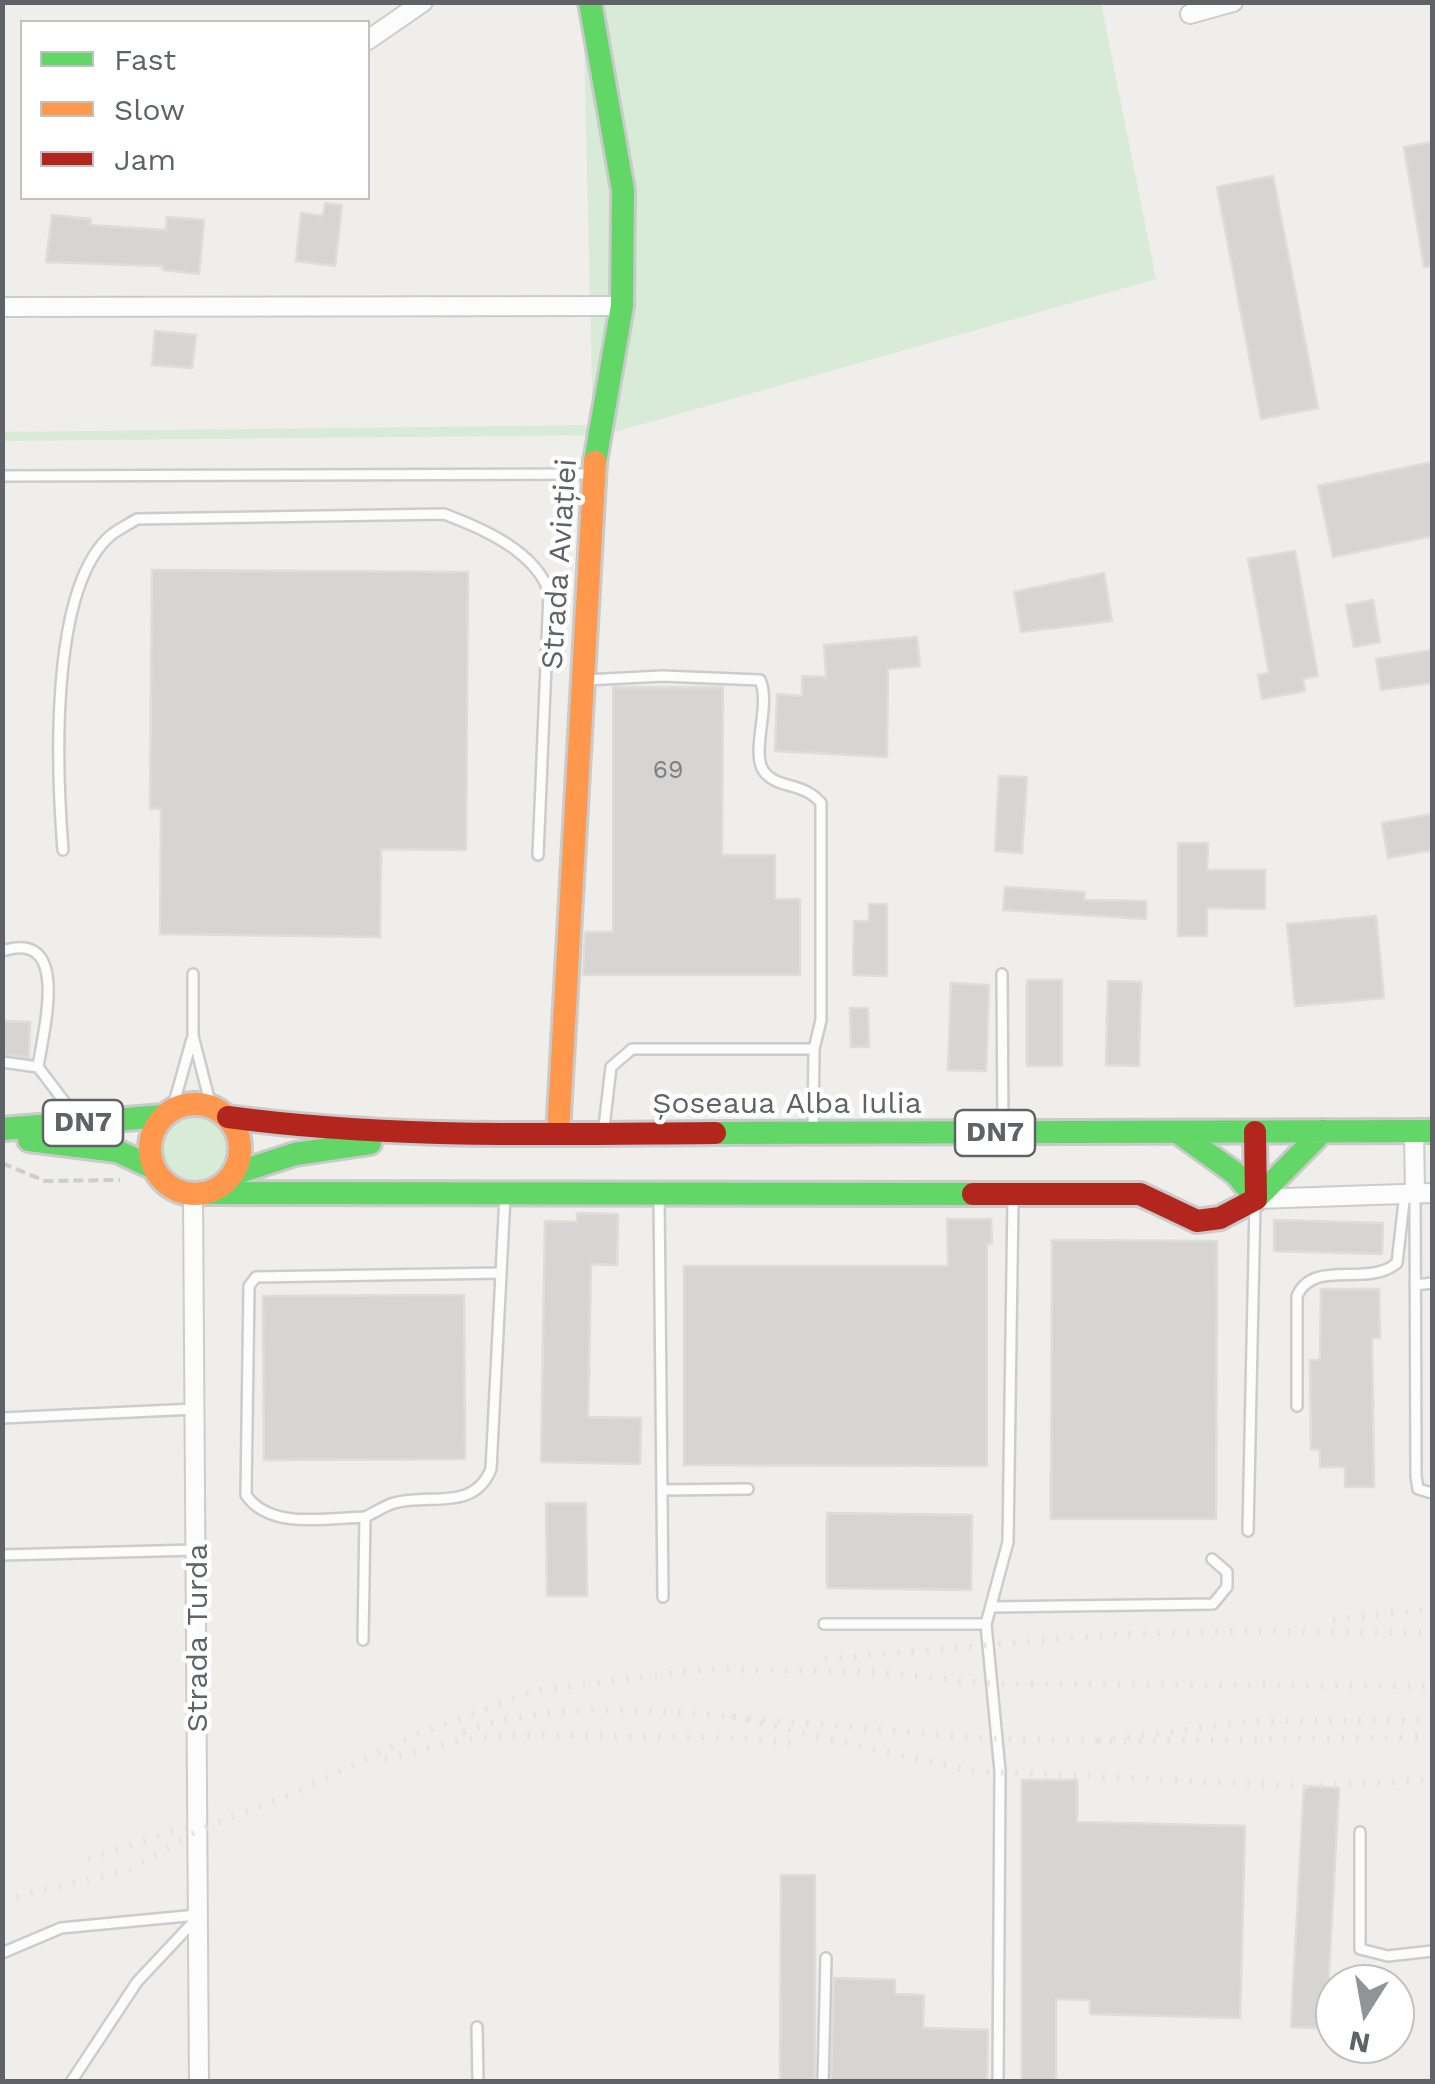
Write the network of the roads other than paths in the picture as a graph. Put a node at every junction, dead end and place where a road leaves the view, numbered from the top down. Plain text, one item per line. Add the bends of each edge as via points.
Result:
1 (424, 2) edge
2 (590, 2) edge
3 (1234, 2) edge
4 (1190, 14) dead end
5 (370, 39) edge
6 (622, 306) junction
7 (2, 308) edge
8 (593, 474) junction
9 (2, 476) edge
10 (582, 680) junction
11 (63, 850) dead end
12 (538, 855) dead end
13 (2, 951) edge
14 (193, 974) dead end
15 (1002, 974) dead end
16 (193, 1036) junction
17 (814, 1049) junction
18 (2, 1062) edge
19 (38, 1067) junction
20 (220, 1112) junction
21 (168, 1113) junction
22 (80, 1124) junction
23 (2, 1130) edge
24 (1423, 1131) edge
25 (1255, 1132) junction
26 (1322, 1132) junction
27 (1003, 1133) junction
28 (441, 1134) junction
29 (558, 1134) junction
30 (813, 1134) junction
31 (1179, 1134) junction
32 (604, 1135) junction
33 (2, 1137) edge
34 (154, 1168) junction
35 (232, 1175) junction
36 (1418, 1193) edge
37 (198, 1194) junction
38 (1013, 1194) junction
39 (252, 1196) junction
40 (505, 1196) junction
41 (659, 1196) junction
42 (1256, 1198) junction
43 (501, 1273) junction
44 (1432, 1283) edge
45 (1415, 1284) junction
46 (1297, 1406) dead end
47 (195, 1409) junction
48 (2, 1418) edge
49 (748, 1489) dead end
50 (662, 1490) junction
51 (1432, 1493) edge
52 (366, 1518) junction
53 (1248, 1531) dead end
54 (198, 1550) junction
55 (2, 1556) edge
56 (1212, 1558) dead end
57 (662, 1597) dead end
58 (991, 1607) junction
59 (824, 1624) dead end
60 (986, 1624) junction
61 (363, 1640) dead end
62 (1360, 1832) dead end
63 (199, 1915) junction
64 (1432, 1951) edge
65 (2, 1953) edge
66 (826, 1958) dead end
67 (477, 2027) dead end
68 (71, 2082) edge
69 (199, 2082) edge
70 (478, 2082) edge
71 (823, 2082) edge
72 (998, 2082) edge

1 - 5 street
2 - 6 street, Strada Aviației via 622,190
3 - 4 street
6 - 7 street
6 - 8 street, Strada Aviației
8 - 9 lane
8 - 10 street, Strada Aviației
10 - 17 lane via 760,680 766,691 762,770 809,790 820,803 820,1020
10 - 29 street, Strada Aviației
11 - 12 lane via 56,761 69,632 78,594 109,537 138,519 444,514 472,524 543,573 550,618
13 - 19 lane via 16,946 38,952 48,964
14 - 16 lane
15 - 27 lane
16 - 20 lane
16 - 21 lane
17 - 30 lane
17 - 32 lane via 632,1049 610,1068
18 - 19 lane
19 - 22 lane
20 - 21 street, DN7 via 192,1103
20 - 28 street, Șoseaua Alba Iulia / DN7
20 - 35 street via 241,1144
21 - 22 street, DN7
21 - 34 street, DN7 via 150,1140
22 - 23 street, DN7
24 - 26 street, Șoseaua Alba Iulia / DN7
24 - 36 street
25 - 26 street, Șoseaua Alba Iulia / DN7
25 - 31 street, Șoseaua Alba Iulia / DN7
25 - 42 street
26 - 42 street
27 - 30 street, Șoseaua Alba Iulia / DN7
27 - 31 street, Șoseaua Alba Iulia / DN7
28 - 29 street, Șoseaua Alba Iulia / DN7
28 - 35 street, Șoseaua Alba Iulia / DN7 via 295,1154
29 - 32 street, Șoseaua Alba Iulia / DN7
30 - 32 street, Șoseaua Alba Iulia / DN7
31 - 42 street via 1236,1174
33 - 34 street, DN7 via 117,1151
34 - 37 street, DN7 via 169,1186
35 - 37 street, DN7
35 - 39 street via 235,1187
36 - 42 street
36 - 45 lane
36 - 46 lane via 1397,1263 1371,1276 1323,1276 1301,1286
37 - 39 street
37 - 47 street, Strada Turda
38 - 41 street
38 - 42 street via 1140,1194 1206,1222 1228,1218
38 - 58 lane via 1008,1542
39 - 40 street
40 - 41 street
40 - 43 lane
41 - 50 lane
42 - 53 lane
43 - 52 lane via 486,1482 470,1497 394,1503
43 - 52 lane via 256,1277 248,1286 246,1495 278,1518
44 - 45 lane
45 - 51 lane via 1416,1476 1418,1489
47 - 48 lane
47 - 54 street, Strada Turda
49 - 50 lane
50 - 57 lane
52 - 61 lane
54 - 55 lane
54 - 63 street, Strada Turda
56 - 58 lane via 1227,1572 1227,1587 1213,1604
58 - 60 lane
59 - 60 lane
60 - 72 lane via 1000,1771
62 - 64 lane via 1360,1949 1388,1956
63 - 65 lane via 60,1928
63 - 68 lane via 137,1982
63 - 69 street, Strada Turda
66 - 71 lane
67 - 70 lane

